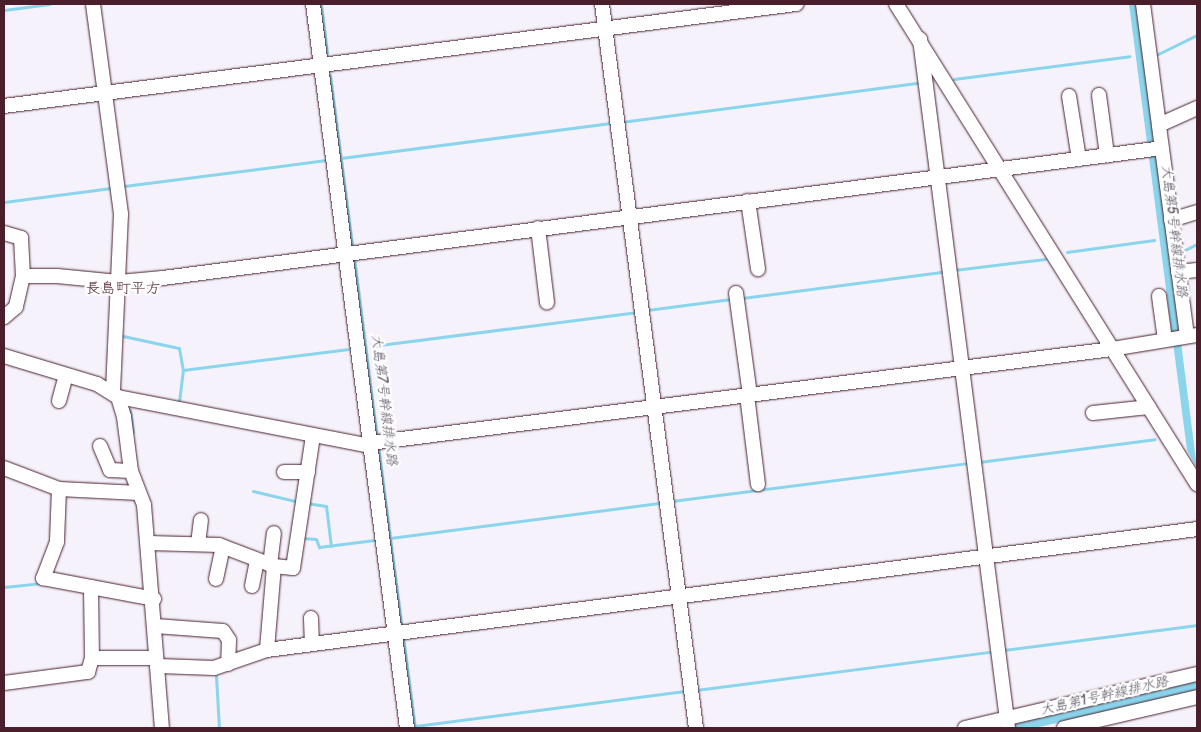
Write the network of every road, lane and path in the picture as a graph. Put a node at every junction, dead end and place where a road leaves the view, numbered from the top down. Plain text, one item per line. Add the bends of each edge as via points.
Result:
1 (93, 4) edge
2 (313, 4) edge
3 (602, 4) edge
4 (796, 4) edge
5 (896, 4) edge
6 (1143, 4) edge
7 (605, 29) junction
8 (920, 39) junction
9 (322, 65) junction
10 (104, 93) junction
11 (1099, 95) dead end
12 (1069, 96) dead end
13 (4, 106) edge
14 (1197, 108) edge
15 (1159, 125) junction
16 (1155, 149) junction
17 (1107, 155) junction
18 (1079, 159) junction
19 (1001, 169) junction
20 (937, 178) junction
21 (748, 201) junction
22 (1197, 212) edge
23 (629, 216) junction
24 (1171, 220) junction
25 (538, 228) junction
26 (4, 233) edge
27 (350, 252) junction
28 (758, 269) dead end
29 (1197, 270) edge
30 (1178, 272) junction
31 (23, 276) junction
32 (119, 282) junction
33 (736, 293) dead end
34 (1159, 296) dead end
35 (547, 302) dead end
36 (4, 317) edge
37 (1181, 337) edge
38 (1112, 349) junction
39 (4, 356) edge
40 (961, 368) junction
41 (66, 375) junction
42 (115, 395) junction
43 (749, 395) junction
44 (59, 401) dead end
45 (653, 407) junction
46 (1149, 407) junction
47 (1093, 413) dead end
48 (313, 435) junction
49 (374, 443) junction
50 (100, 446) dead end
51 (4, 468) edge
52 (131, 471) junction
53 (284, 472) dead end
54 (308, 472) junction
55 (758, 484) dead end
56 (1197, 484) edge
57 (59, 489) junction
58 (139, 492) junction
59 (202, 520) dead end
60 (1197, 529) edge
61 (274, 533) dead end
62 (149, 543) junction
63 (198, 544) junction
64 (223, 547) junction
65 (985, 556) junction
66 (267, 564) junction
67 (216, 579) dead end
68 (252, 586) dead end
69 (91, 587) junction
70 (678, 596) junction
71 (154, 599) junction
72 (311, 618) dead end
73 (155, 626) junction
74 (400, 632) junction
75 (312, 644) junction
76 (267, 650) junction
77 (92, 658) junction
78 (158, 662) junction
79 (228, 664) junction
80 (1197, 674) edge
81 (4, 683) edge
82 (1197, 697) edge
83 (1007, 723) edge
84 (162, 728) edge
85 (407, 728) edge
86 (696, 728) edge
87 (966, 728) edge
88 (1064, 728) edge

1 - 10 street
2 - 9 street
3 - 7 street
4 - 7 street
5 - 8 street
6 - 15 street
7 - 9 street
7 - 23 street
8 - 19 street
8 - 20 street
9 - 10 street
9 - 27 street
10 - 13 street
10 - 32 street via 121,214
11 - 17 street
12 - 18 street
14 - 15 street
15 - 16 street
16 - 17 street
16 - 24 street
17 - 18 street
18 - 19 street
19 - 20 street
19 - 38 street
20 - 21 street
20 - 40 street
21 - 23 street
21 - 28 street
22 - 24 street
23 - 25 street
23 - 45 street
24 - 30 street
25 - 27 street
25 - 35 street
26 - 31 street via 21,238
27 - 32 street
27 - 49 street
29 - 30 street
30 - 37 street
31 - 32 street
31 - 36 street via 16,307
32 - 42 street
33 - 43 street
34 - 37 street
37 - 38 street
38 - 40 street
38 - 46 street
39 - 41 street
40 - 43 street
40 - 65 street
41 - 42 street via 97,384
41 - 44 street
42 - 48 street
42 - 52 street via 124,417
43 - 45 street
43 - 55 street
45 - 49 street
45 - 70 street
46 - 47 street
46 - 56 street
48 - 49 street
48 - 54 street
49 - 74 street
50 - 52 street via 110,470
51 - 57 street
52 - 58 street
53 - 54 street
54 - 66 street via 293,568
57 - 58 street
57 - 69 street via 57,542 43,578
58 - 62 street
59 - 63 street
60 - 65 street
61 - 66 street
62 - 63 street
62 - 71 street
63 - 64 street
64 - 66 street
64 - 67 street
65 - 70 street
65 - 83 street
66 - 68 street
66 - 76 street
69 - 71 street
69 - 77 street
70 - 74 street
70 - 86 street
71 - 73 street
72 - 75 street
73 - 78 street
73 - 79 street via 223,632 229,640
74 - 75 street
74 - 85 street
75 - 76 street
76 - 79 street
77 - 78 street
77 - 81 street via 88,672
78 - 79 street via 214,668
78 - 84 street
80 - 83 street
82 - 88 street
83 - 87 street

